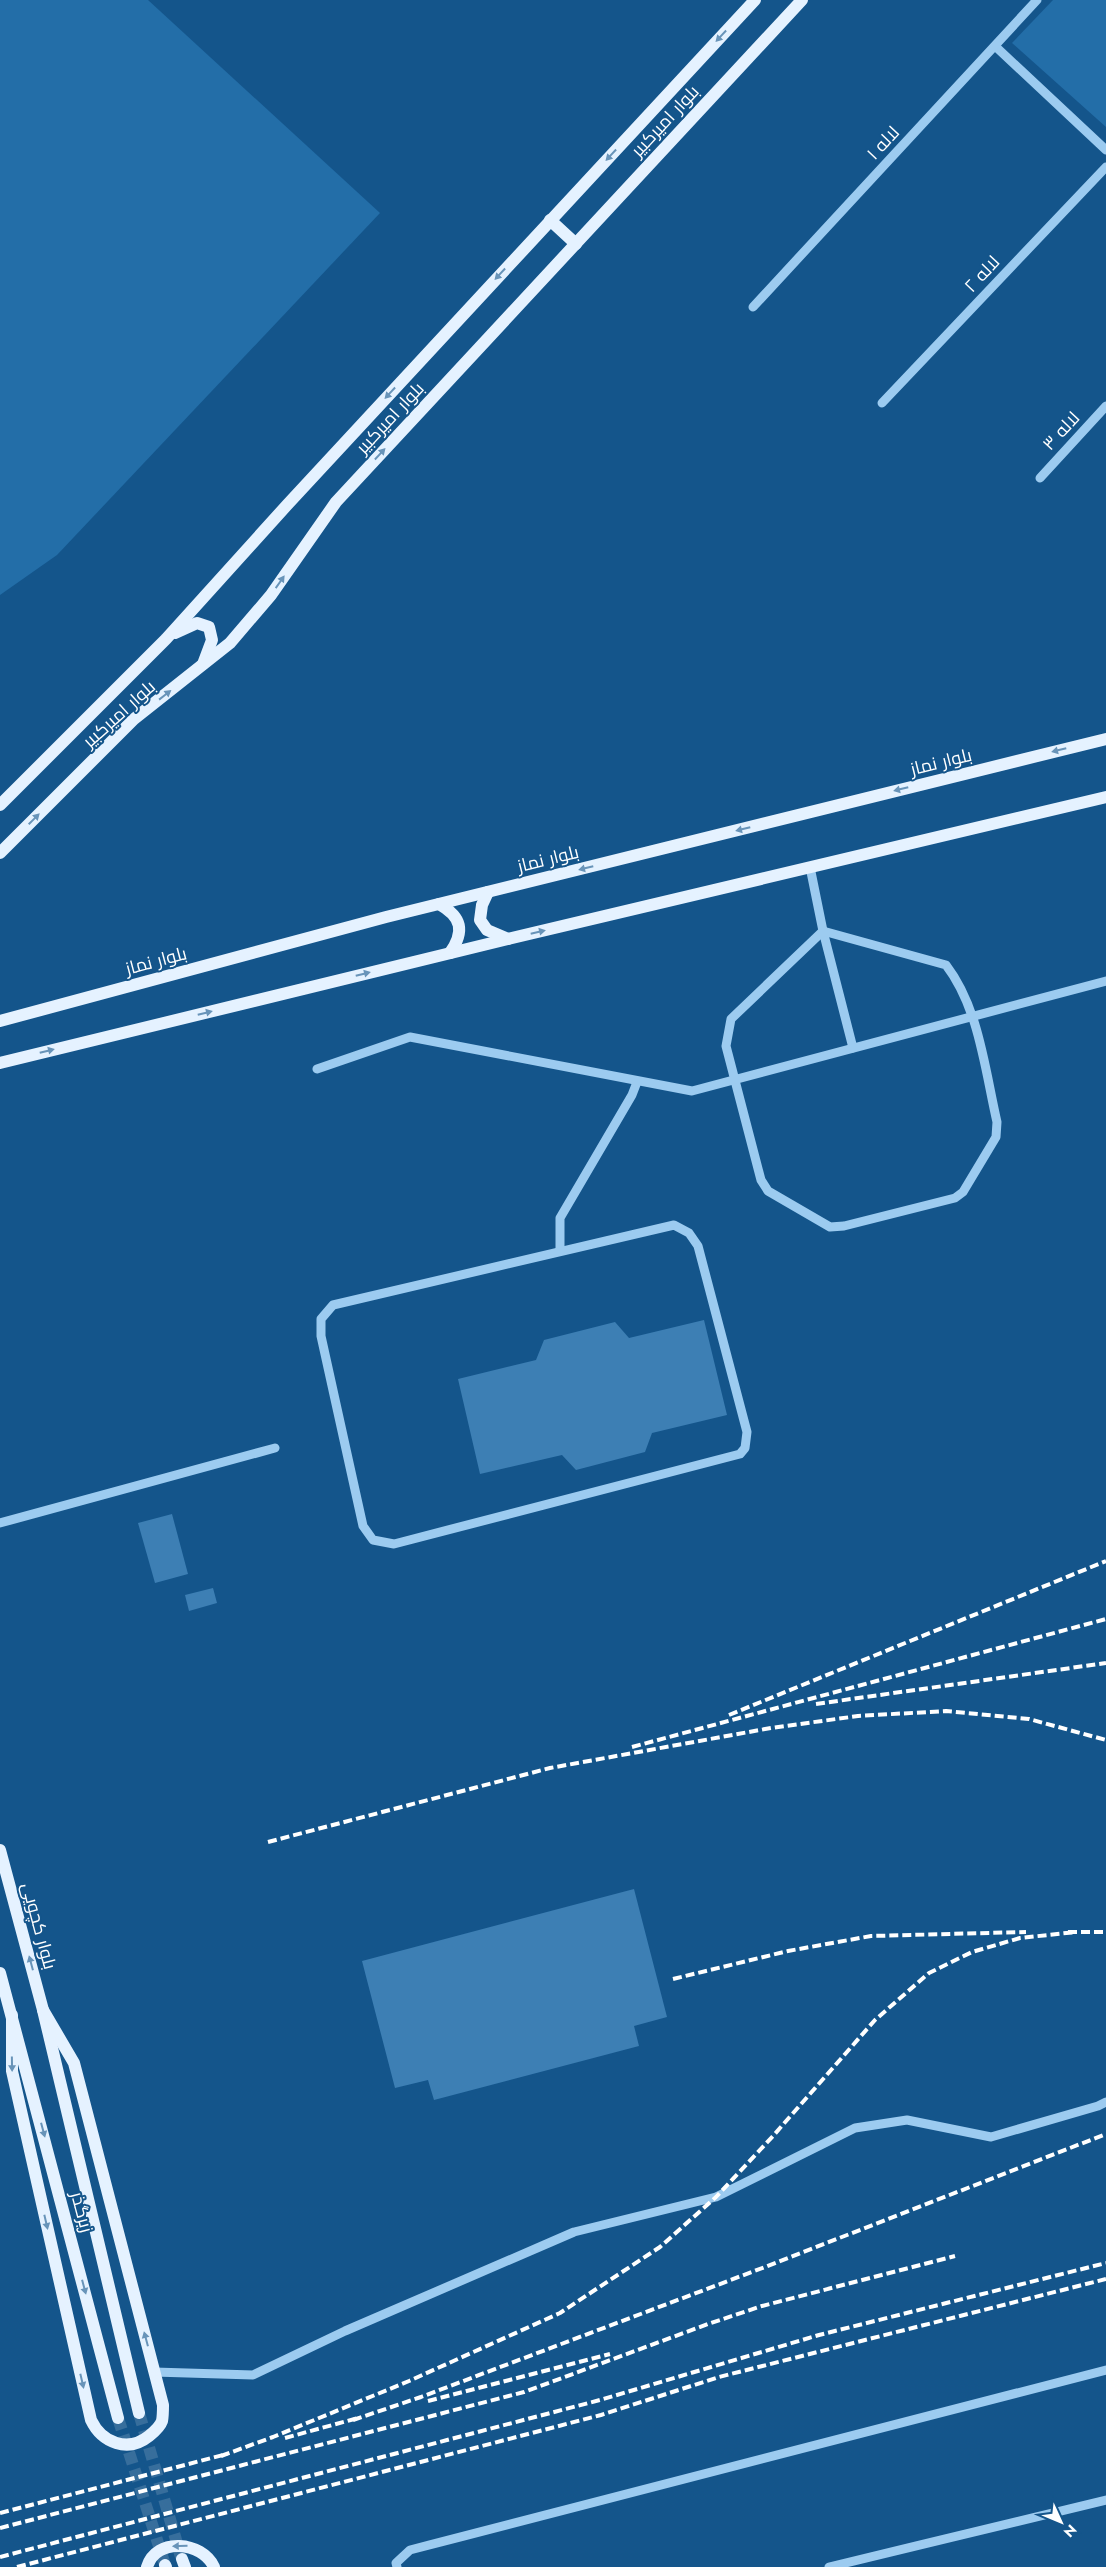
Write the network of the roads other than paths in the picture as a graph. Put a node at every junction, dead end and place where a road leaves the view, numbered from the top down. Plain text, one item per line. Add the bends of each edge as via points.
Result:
1 (754, 0) edge
2 (802, 0) edge
3 (1037, 0) edge
4 (995, 46) junction
5 (1106, 150) edge
6 (1106, 167) edge
7 (550, 220) junction
8 (576, 244) junction
9 (753, 307) dead end
10 (882, 403) dead end
11 (1106, 406) edge
12 (1040, 478) dead end
13 (166, 639) junction
14 (202, 666) junction
15 (1106, 738) edge
16 (1106, 797) edge
17 (0, 805) edge
18 (0, 853) edge
19 (810, 867) junction
20 (488, 892) junction
21 (439, 904) junction
22 (823, 931) junction
23 (508, 939) junction
24 (450, 953) junction
25 (1106, 981) edge
26 (972, 1016) junction
27 (0, 1021) edge
28 (853, 1048) junction
29 (0, 1063) edge
30 (317, 1069) dead end
31 (734, 1080) junction
32 (637, 1082) junction
33 (560, 1251) junction
34 (275, 1448) dead end
35 (0, 1523) edge
36 (0, 1850) edge
37 (0, 1973) edge
38 (43, 2010) junction
39 (12, 2015) junction
40 (1106, 2102) edge
41 (1106, 2370) edge
42 (154, 2372) junction
43 (140, 2414) tunnel mouth
44 (118, 2418) tunnel mouth
45 (1106, 2500) edge
46 (147, 2567) edge
47 (214, 2567) edge
48 (397, 2567) edge
49 (828, 2567) edge

1 -> 7 main road, بلوار امیرکبیر
2 - 8 main road, بلوار امیرکبیر
3 - 4 street, لاله ۱
4 - 5 street
4 - 9 street, لاله ۱
6 - 10 street, لاله ۲
7 - 8 main road
7 -> 13 main road, بلوار امیرکبیر
14 -> 8 main road, بلوار امیرکبیر via 251,621 336,502
11 - 12 street, لاله ۳
13 - 14 main road via 189,625 209,627 212,640
13 - 17 main road, بلوار امیرکبیر
18 -> 14 main road, بلوار امیرکبیر via 134,719
15 -> 20 main road, بلوار نماز
16 - 19 main road
19 - 22 street
23 -> 19 main road
20 - 21 main road, بلوار نماز
20 - 23 main road via 480,920 487,930
21 - 24 main road via 452,912 460,925 459,940
21 - 27 main road, بلوار نماز
22 - 26 street via 946,965 958,981
22 - 28 street
22 - 31 street via 731,1019 726,1046
23 - 24 main road
29 -> 24 main road
25 - 26 street
26 - 28 street
26 - 31 street via 997,1122 996,1138 963,1192 955,1198 830,1227 768,1191 761,1180
28 - 31 street
30 - 32 street via 410,1037
31 - 32 street via 692,1091
32 - 33 street via 560,1218
33 - 33 street via 333,1305 321,1319 321,1336 363,1526 373,1540 394,1544 740,1454 745,1448 747,1432 698,1246 689,1233 674,1225
34 - 35 street
38 -> 36 main road, بلوار کچویی
37 - 39 main road
42 -> 38 main road via 74,2063
38 - 43 main road, زیرگذر
39 -> 42 main road via 12,2071 91,2420 106,2440 120,2445 137,2443 162,2422 163,2406
39 -> 44 main road, زیرگذر
40 - 42 street via 991,2137 907,2120 855,2128 716,2197 574,2232 345,2331 253,2375
41 - 48 street via 410,2550 396,2563
45 - 49 street
47 -> 46 main road via 199,2551 189,2546 170,2546 155,2554

